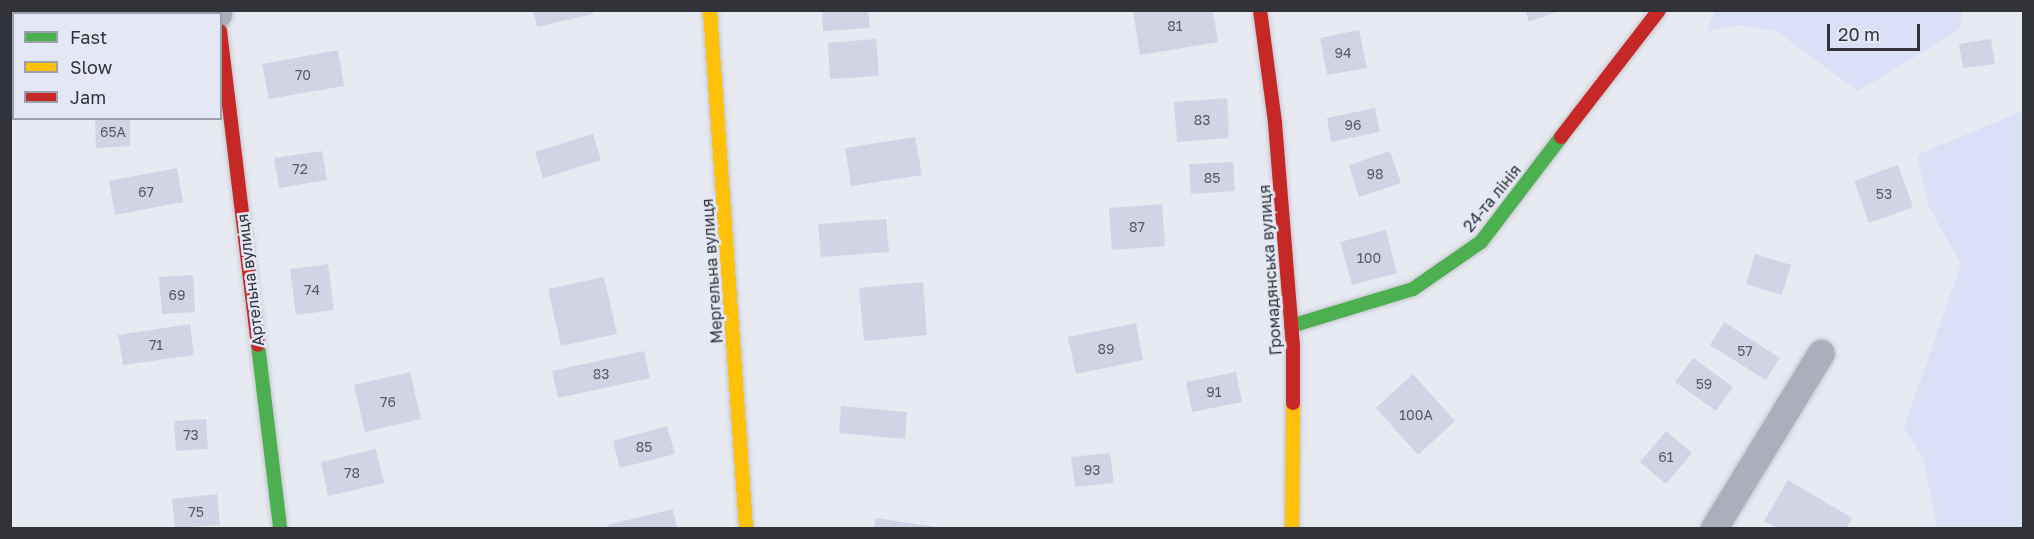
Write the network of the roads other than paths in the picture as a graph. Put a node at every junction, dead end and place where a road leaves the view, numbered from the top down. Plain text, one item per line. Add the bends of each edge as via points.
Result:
1 (710, 10) edge
2 (1260, 10) edge
3 (1659, 10) edge
4 (222, 48) edge
5 (1291, 326) junction
6 (1821, 353) dead end
7 (280, 528) edge
8 (746, 528) edge
9 (1292, 528) edge
10 (1714, 528) edge

1 - 8 street, Мергельна вулиця
2 - 5 street, Громадянська вулиця via 1275,123
3 - 5 street, 24-та лінія via 1481,242 1413,289
4 - 7 street, Артельна вулиця
5 - 9 street, Громадянська вулиця
6 - 10 street

